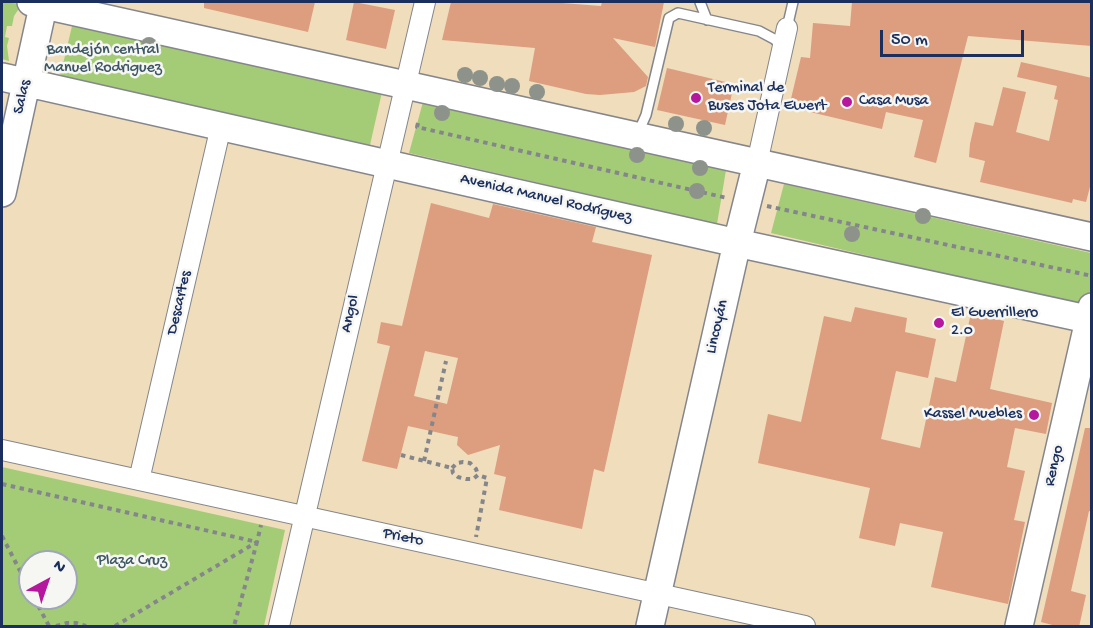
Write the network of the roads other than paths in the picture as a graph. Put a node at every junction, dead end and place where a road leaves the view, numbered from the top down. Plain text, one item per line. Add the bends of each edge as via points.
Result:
1 (425, 2) edge
2 (700, 2) edge
3 (793, 2) edge
4 (40, 3) edge
5 (707, 20) junction
6 (785, 37) junction
7 (14, 80) edge
8 (406, 85) junction
9 (221, 126) junction
10 (636, 136) junction
11 (757, 163) junction
12 (386, 164) junction
13 (2, 193) edge
14 (1092, 237) edge
15 (737, 243) junction
16 (1090, 315) edge
17 (2, 450) edge
18 (140, 480) junction
19 (304, 517) junction
20 (658, 594) junction
21 (279, 627) edge
22 (650, 627) edge
23 (805, 627) edge
24 (1019, 627) edge

1 - 8 street, Angol
2 - 5 lane
3 - 6 lane
4 - 7 main road, Salas
4 - 8 main road
5 - 6 lane via 759,31 774,39
5 - 10 lane via 678,13 669,18 646,115
6 - 11 street, Lincoyán
7 - 9 main road, Avenida Manuel Rodríguez
7 - 13 main road, Salas
8 - 10 main road
8 - 12 street, Angol
9 - 12 main road, Avenida Manuel Rodríguez
9 - 18 street, Descartes
10 - 11 main road
11 - 14 main road
11 - 15 main road, Lincoyán
12 - 15 main road, Avenida Manuel Rodríguez
12 - 19 street, Angol
15 - 16 main road, Avenida Manuel Rodríguez
15 - 20 main road, Lincoyán
16 - 24 main road, Rengo
17 - 18 street, Prieto
18 - 19 street, Prieto
19 - 20 street, Prieto
19 - 21 street, Angol
20 - 22 main road, Lincoyán
20 - 23 street, Prieto

